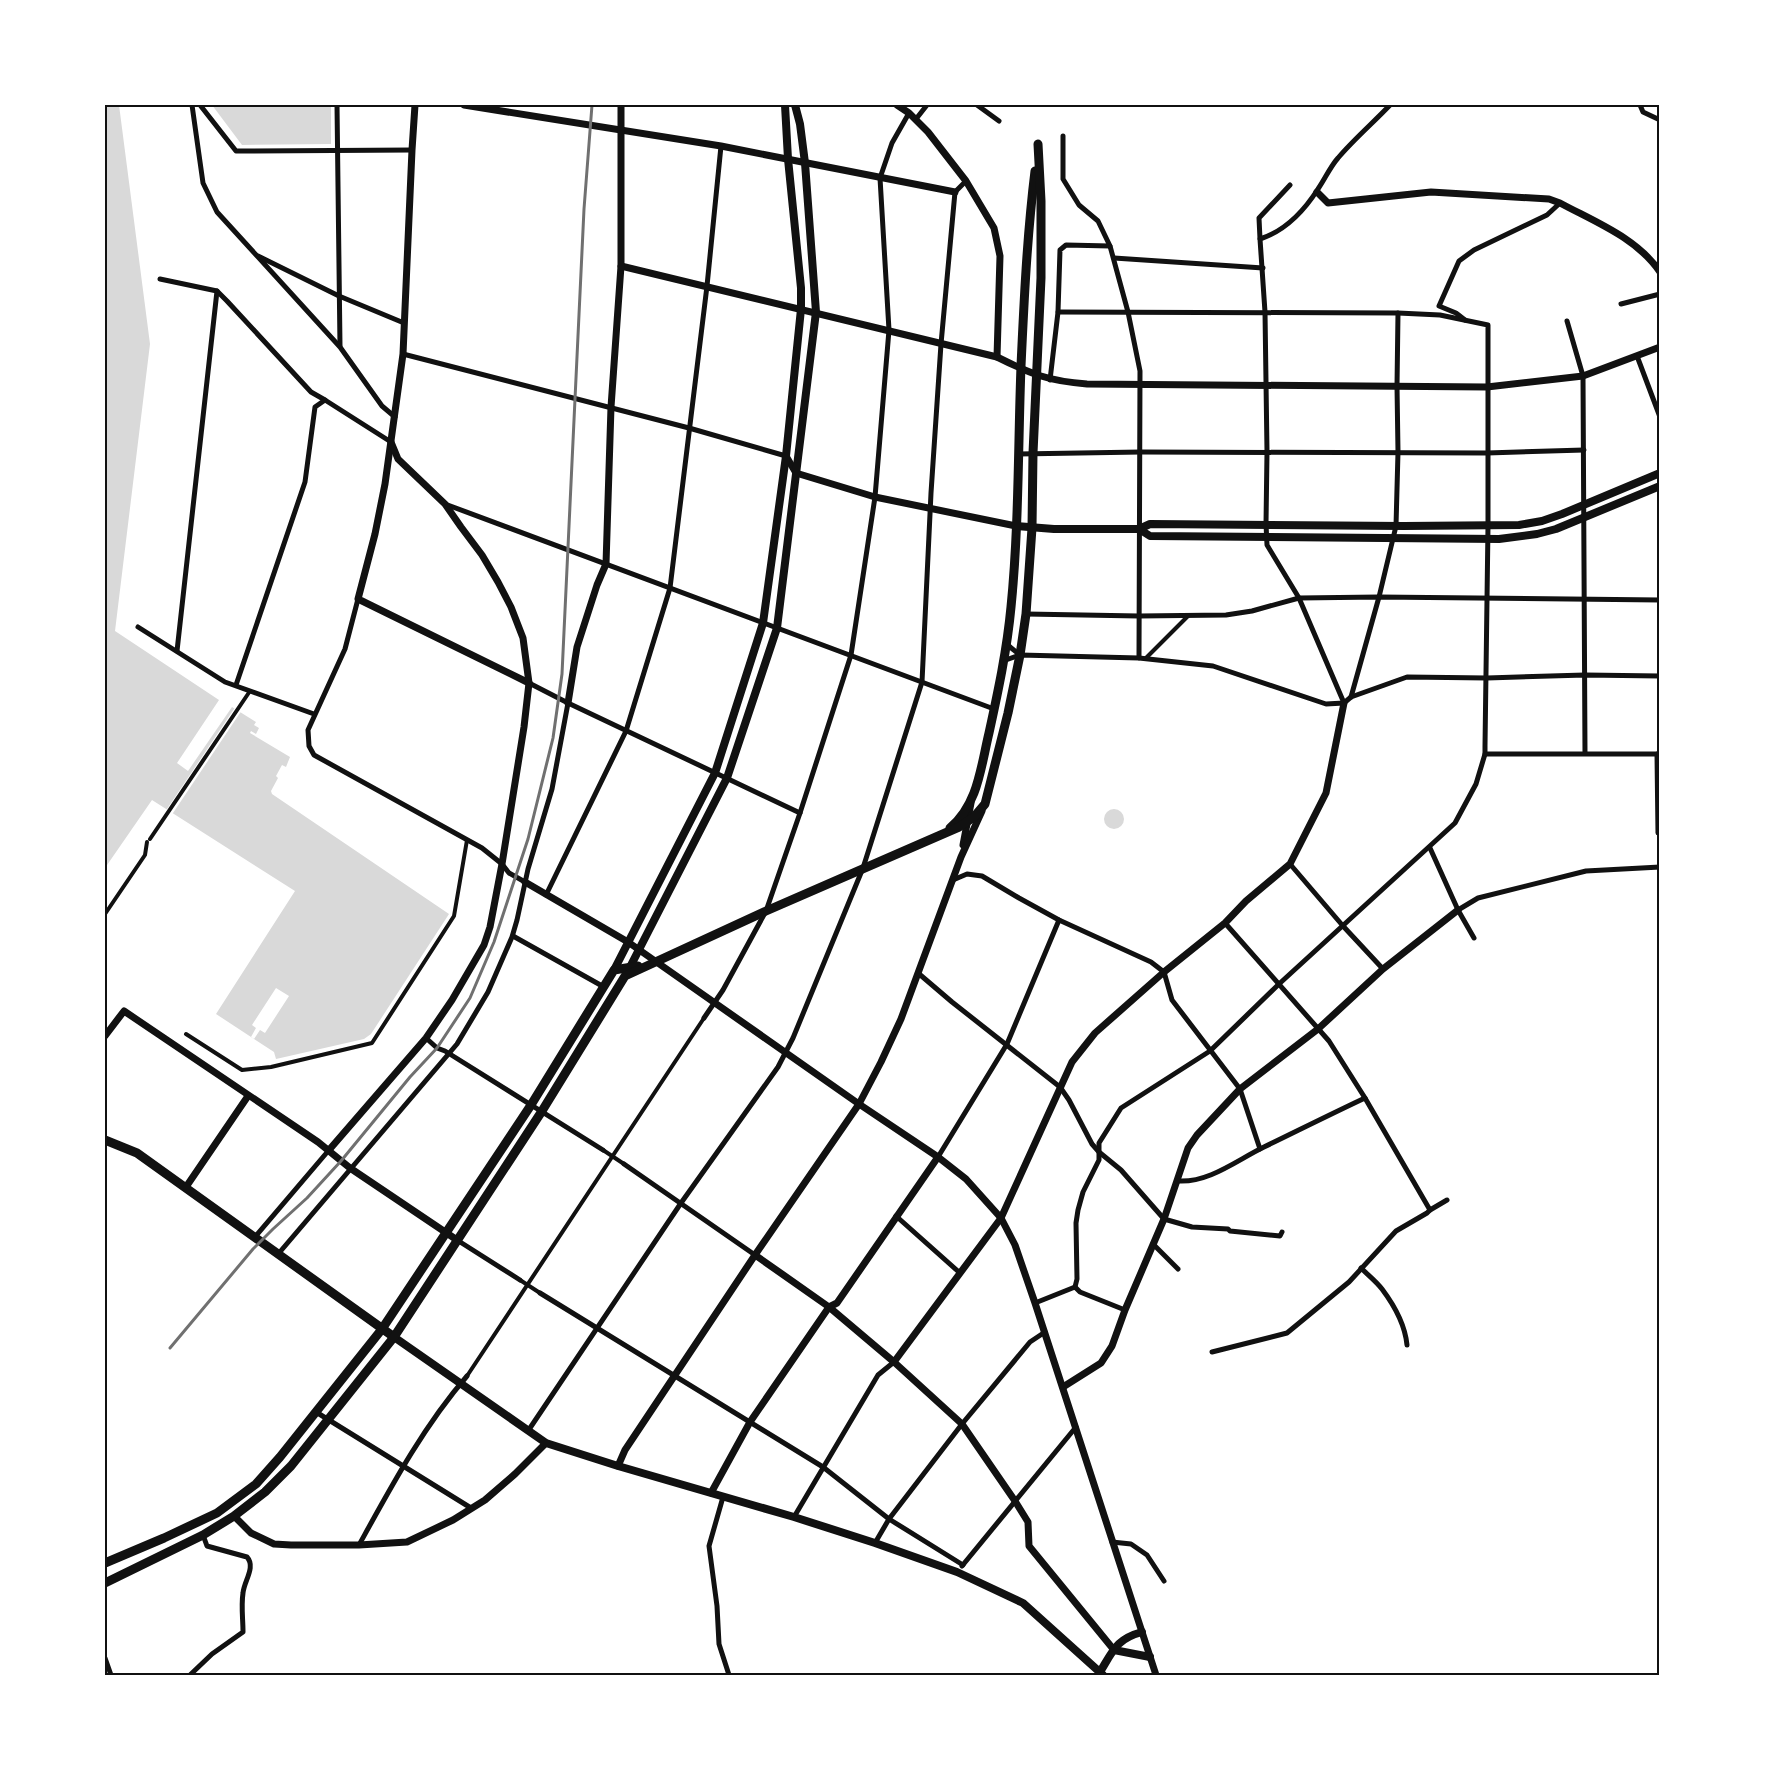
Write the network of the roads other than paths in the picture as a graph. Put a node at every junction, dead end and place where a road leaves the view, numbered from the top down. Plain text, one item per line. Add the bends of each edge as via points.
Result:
1 (192, 105) edge
2 (200, 105) edge
3 (337, 105) edge
4 (416, 105) edge
5 (464, 105) edge
6 (621, 105) edge
7 (785, 105) edge
8 (795, 105) edge
9 (897, 105) edge
10 (927, 105) edge
11 (976, 105) edge
12 (1390, 105) edge
13 (1640, 105) edge
14 (909, 112) junction
15 (916, 119) junction
16 (1660, 120) edge
17 (999, 121) dead end
18 (621, 131) junction
19 (1063, 136) dead end
20 (721, 146) junction
21 (338, 150) junction
22 (412, 150) junction
23 (788, 159) junction
24 (805, 163) junction
25 (880, 178) junction
26 (966, 181) junction
27 (1290, 185) dead end
28 (955, 192) junction
29 (1317, 192) junction
30 (1560, 203) junction
31 (1260, 239) junction
32 (1110, 246) junction
33 (254, 254) junction
34 (1114, 258) junction
35 (621, 267) junction
36 (1263, 268) junction
37 (1660, 272) edge
38 (160, 279) dead end
39 (706, 286) junction
40 (216, 291) junction
41 (1660, 294) edge
42 (339, 296) junction
43 (1621, 304) dead end
44 (801, 309) junction
45 (816, 312) junction
46 (1058, 312) junction
47 (1128, 312) junction
48 (1264, 312) junction
49 (1398, 313) junction
50 (1567, 321) dead end
51 (1467, 322) junction
52 (404, 323) junction
53 (889, 330) junction
54 (941, 344) junction
55 (340, 347) junction
56 (1660, 347) edge
57 (403, 354) junction
58 (1637, 356) junction
59 (997, 357) junction
60 (1021, 369) junction
61 (1037, 376) junction
62 (1583, 376) junction
63 (1050, 380) junction
64 (1141, 385) junction
65 (1266, 385) junction
66 (1396, 386) junction
67 (1487, 387) junction
68 (325, 400) junction
69 (611, 407) junction
70 (395, 417) junction
71 (1660, 417) edge
72 (689, 428) junction
73 (392, 442) junction
74 (1584, 450) junction
75 (1141, 452) junction
76 (1267, 452) junction
77 (1398, 452) junction
78 (1033, 453) junction
79 (1487, 453) junction
80 (1018, 454) junction
81 (786, 456) junction
82 (796, 473) junction
83 (1660, 473) edge
84 (1660, 486) edge
85 (875, 497) junction
86 (445, 504) junction
87 (1584, 504) junction
88 (930, 508) junction
89 (1585, 517) junction
90 (1266, 524) junction
91 (1016, 526) junction
92 (1396, 526) junction
93 (1488, 526) junction
94 (1032, 528) junction
95 (1139, 529) junction
96 (1266, 537) junction
97 (1393, 539) junction
98 (1488, 540) junction
99 (606, 564) junction
100 (670, 588) junction
101 (1379, 597) junction
102 (1299, 598) junction
103 (1487, 598) junction
104 (1585, 598) junction
105 (358, 599) junction
106 (1660, 600) edge
107 (1026, 614) junction
108 (1139, 616) junction
109 (1188, 616) junction
110 (763, 622) junction
111 (138, 627) dead end
112 (777, 628) junction
113 (1006, 642) junction
114 (177, 651) junction
115 (1020, 655) junction
116 (851, 656) junction
117 (1142, 658) junction
118 (1004, 661) junction
119 (1585, 675) junction
120 (1660, 676) edge
121 (1487, 678) junction
122 (922, 682) junction
123 (529, 683) junction
124 (236, 685) junction
125 (251, 690) junction
126 (1351, 698) junction
127 (568, 703) junction
128 (1344, 703) junction
129 (994, 709) junction
130 (314, 714) junction
131 (626, 731) junction
132 (1585, 753) junction
133 (1485, 754) junction
134 (1659, 754) edge
135 (715, 773) junction
136 (727, 778) junction
137 (972, 801) junction
138 (985, 804) junction
139 (800, 813) junction
140 (968, 822) junction
141 (1660, 833) edge
142 (938, 835) junction
143 (467, 840) junction
144 (1430, 848) junction
145 (961, 857) junction
146 (502, 864) junction
147 (1290, 864) junction
148 (1660, 867) edge
149 (863, 868) junction
150 (953, 880) junction
151 (525, 882) junction
152 (546, 895) junction
153 (1458, 910) junction
154 (766, 911) junction
155 (105, 914) edge
156 (1059, 920) junction
157 (1225, 923) junction
158 (1343, 926) junction
159 (513, 936) junction
160 (1474, 938) dead end
161 (628, 942) junction
162 (639, 950) junction
163 (657, 962) junction
164 (1383, 969) junction
165 (614, 970) junction
166 (627, 972) junction
167 (1164, 972) junction
168 (918, 973) junction
169 (1279, 984) junction
170 (604, 987) junction
171 (714, 1003) junction
172 (704, 1018) joint
173 (1318, 1029) junction
174 (186, 1034) dead end
175 (105, 1036) edge
176 (426, 1038) junction
177 (1007, 1044) junction
178 (1210, 1051) junction
179 (448, 1052) junction
180 (785, 1053) junction
181 (1060, 1087) junction
182 (1240, 1089) junction
183 (248, 1096) junction
184 (1365, 1098) junction
185 (859, 1104) junction
186 (531, 1105) junction
187 (542, 1112) junction
188 (105, 1140) edge
189 (1260, 1149) junction
190 (329, 1150) junction
191 (603, 1150) joint
192 (1099, 1152) junction
193 (612, 1156) junction
194 (938, 1157) junction
195 (624, 1164) joint
196 (350, 1168) junction
197 (1178, 1181) junction
198 (186, 1187) junction
199 (1447, 1200) dead end
200 (681, 1203) junction
201 (1430, 1210) junction
202 (896, 1216) junction
203 (1001, 1218) junction
204 (1164, 1219) junction
205 (1282, 1232) dead end
206 (446, 1234) junction
207 (255, 1237) junction
208 (457, 1240) junction
209 (1153, 1244) junction
210 (279, 1253) junction
211 (755, 1255) junction
212 (1361, 1268) junction
213 (1178, 1269) dead end
214 (960, 1273) junction
215 (520, 1280) joint
216 (527, 1285) junction
217 (1075, 1287) junction
218 (540, 1293) joint
219 (1035, 1303) junction
220 (829, 1307) junction
221 (1125, 1310) junction
222 (597, 1328) junction
223 (382, 1329) junction
224 (1045, 1332) junction
225 (394, 1337) junction
226 (1407, 1345) dead end
227 (1212, 1352) dead end
228 (894, 1362) junction
229 (467, 1376) joint
230 (674, 1376) junction
231 (460, 1384) junction
232 (1063, 1387) junction
233 (316, 1412) junction
234 (328, 1419) junction
235 (750, 1422) junction
236 (962, 1424) junction
237 (1076, 1426) junction
238 (528, 1431) junction
239 (546, 1443) junction
240 (403, 1465) junction
241 (618, 1466) junction
242 (823, 1467) junction
243 (711, 1493) junction
244 (723, 1497) junction
245 (1015, 1501) junction
246 (471, 1508) junction
247 (234, 1516) junction
248 (794, 1517) junction
249 (889, 1519) junction
250 (203, 1535) junction
251 (1112, 1542) junction
252 (875, 1543) junction
253 (359, 1545) junction
254 (105, 1563) edge
255 (960, 1569) junction
256 (1164, 1581) dead end
257 (105, 1583) edge
258 (1142, 1632) junction
259 (1114, 1650) junction
260 (1150, 1657) junction
261 (105, 1658) edge
262 (1101, 1673) edge
263 (111, 1675) edge
264 (190, 1675) edge
265 (729, 1675) edge
266 (1156, 1675) edge

1 - 33 street via 203,183 217,212
2 - 21 street via 236,151
3 - 21 street
4 - 22 street
5 - 18 street
6 - 18 street
7 - 23 main road
8 - 24 main road
9 - 14 street
10 - 15 street
11 - 17 street
12 - 29 street via 1337,159
13 - 16 street via 1643,112
14 - 15 street
14 - 25 street via 892,143
15 - 26 street
18 - 20 street
18 - 35 street
19 - 32 street via 1063,179 1079,205 1098,221
20 - 23 street
20 - 39 street
21 - 22 street
21 - 42 street
22 - 52 street
23 - 24 street
23 - 44 main road
24 - 25 street
24 - 45 main road
25 - 28 street
25 - 53 street
26 - 28 street
26 - 59 street via 994,228 1000,256
27 - 31 street via 1259,218
28 - 54 street
29 - 30 street via 1328,203 1431,192 1549,199
29 - 31 street via 1284,229
30 - 37 street via 1628,239
30 - 51 street via 1547,215 1459,261 1439,306
31 - 36 street
32 - 34 street
32 - 46 street via 1066,244 1060,249
33 - 42 street
33 - 55 street
34 - 36 street
34 - 47 street
35 - 39 street
35 - 69 street
36 - 48 street
38 - 40 street
39 - 44 street
39 - 72 street
40 - 68 street via 311,392
40 - 114 street
41 - 43 street
42 - 52 street
42 - 55 street
44 - 45 street
44 - 81 main road
45 - 53 street
45 - 82 main road
46 - 47 street
46 - 63 street
47 - 48 street
47 - 64 street
48 - 49 street
48 - 65 street
49 - 51 street via 1440,315
49 - 66 street
50 - 62 street
51 - 67 street via 1488,325
52 - 57 street
53 - 54 street
53 - 85 street
54 - 59 street
54 - 88 street
55 - 70 street via 382,406
56 - 58 street
57 - 69 street
57 - 70 street
58 - 62 street
58 - 71 street
59 - 60 street
60 - 61 street
60 - 61 highway via 1030,210 1038,144 1041,278
60 - 80 highway
61 - 63 street
61 - 78 highway
62 - 67 street
62 - 74 street
63 - 64 street
64 - 65 street
64 - 75 street
65 - 66 street
65 - 76 street
66 - 67 street
66 - 77 street
67 - 79 street
68 - 73 street
68 - 124 street via 315,407 305,482
69 - 72 street
69 - 99 street
70 - 73 street
72 - 81 street
72 - 100 street
73 - 86 street via 399,459
73 - 105 street
74 - 79 street
74 - 87 street
75 - 76 street
75 - 78 street
75 - 95 street
76 - 77 street
76 - 90 street
77 - 79 street
77 - 92 street
78 - 80 street
78 - 94 highway
79 - 93 street
80 - 91 highway
81 - 82 street
81 - 110 main road
82 - 85 street
82 - 112 main road
83 - 87 main road
84 - 89 main road
85 - 88 street
85 - 116 street
86 - 99 street
86 - 123 street via 482,555 511,608 523,638
87 - 89 street
87 - 93 main road via 1542,521
88 - 91 street
88 - 122 street
89 - 98 main road via 1537,534
89 - 104 street
90 - 92 main road
90 - 95 main road via 1150,524
90 - 96 street
91 - 94 main road
91 - 113 highway
92 - 93 main road
92 - 97 street
93 - 98 street
94 - 95 main road
94 - 107 highway
95 - 96 main road via 1150,536
95 - 108 street
96 - 97 main road
96 - 102 street
97 - 98 main road
97 - 101 street
98 - 103 street
99 - 100 street
99 - 127 street via 576,646
100 - 110 street
100 - 131 street
101 - 102 street
101 - 103 street
101 - 126 street
102 - 109 street via 1252,611
102 - 128 street
103 - 104 street
103 - 121 street
104 - 106 street
104 - 119 street
105 - 123 street
105 - 130 street via 345,649
107 - 108 street
107 - 115 highway
108 - 109 street
108 - 117 street
109 - 117 street
110 - 112 street
110 - 135 main road
111 - 114 street
112 - 116 street
112 - 136 main road
113 - 115 street
113 - 118 highway
114 - 124 street
115 - 117 street
115 - 118 street
115 - 138 highway
116 - 122 street
116 - 139 street
117 - 128 street via 1213,666 1326,704
118 - 129 highway
119 - 120 street
119 - 121 street
119 - 132 street
121 - 126 street via 1407,677
121 - 133 street
122 - 129 street
122 - 149 street
123 - 127 street
123 - 146 street
124 - 125 street
125 - 130 street
125 - 155 street
126 - 128 street
127 - 131 street
127 - 151 street via 552,789
128 - 147 street via 1326,793
129 - 137 highway
130 - 143 street via 308,730 314,755
131 - 135 street
131 - 152 street
132 - 133 street
132 - 134 street
133 - 144 street via 1476,784 1455,823
134 - 141 street
135 - 136 street
135 - 161 main road
136 - 139 street
136 - 162 main road
137 - 140 street
137 - 142 highway via 951,828
138 - 140 highway
138 - 145 street
139 - 154 street
140 - 142 highway
140 - 145 street
142 - 149 highway
143 - 146 street
143 - 174 street via 454,916 372,1043 242,1070
144 - 153 street
144 - 158 street
145 - 150 street
146 - 151 street
146 - 176 street via 484,945
147 - 157 street
147 - 158 street
148 - 153 street via 1586,871 1478,898
149 - 154 highway
149 - 180 street
150 - 156 street via 967,874 982,876
150 - 168 street
151 - 152 street
151 - 159 street
152 - 161 street
153 - 160 street
153 - 164 street
154 - 163 highway
154 - 171 street
156 - 167 street via 1151,962
156 - 177 street
157 - 167 street
157 - 169 street
158 - 164 street
158 - 169 street
159 - 170 street
159 - 179 street via 488,992 457,1044
161 - 162 street
161 - 165 main road
162 - 163 street
162 - 166 main road
163 - 166 highway
163 - 171 street
164 - 173 street
165 - 166 highway
165 - 170 highway
166 - 187 highway
167 - 178 street via 1172,1000
167 - 181 street via 1095,1033 1072,1062
168 - 177 street
168 - 185 street
169 - 173 street
169 - 178 street
170 - 186 highway
171 - 172 street
171 - 180 street
172 - 193 street
173 - 182 street
173 - 184 street
175 - 183 street via 124,1011
176 - 179 street
176 - 190 street
177 - 181 street
177 - 194 street
178 - 182 street
178 - 192 street via 1121,1108 1099,1143
179 - 186 street
179 - 196 street
180 - 185 street
180 - 200 street
181 - 192 street
181 - 203 street
182 - 189 street
182 - 197 street via 1188,1148
183 - 190 street
183 - 198 street
184 - 189 street
184 - 201 street
185 - 194 street
185 - 211 street
186 - 187 street
186 - 206 highway
187 - 191 street
187 - 208 highway
188 - 198 highway via 137,1153
189 - 197 street via 1216,1173
190 - 196 street
190 - 207 street
191 - 193 street
192 - 204 street via 1121,1170
192 - 217 street via 1078,1210
193 - 195 street
193 - 216 street
194 - 202 street
194 - 203 street via 966,1179
195 - 200 street
196 - 206 street
196 - 210 street
197 - 204 street
198 - 207 highway
199 - 201 street
200 - 211 street
200 - 222 street
201 - 212 street via 1396,1231
202 - 214 street
202 - 220 street via 837,1303
203 - 214 street
203 - 219 street
204 - 205 street via 1192,1227 1280,1236
204 - 209 street
206 - 208 street
206 - 223 highway
207 - 210 highway
208 - 215 street
208 - 225 highway
209 - 213 street
209 - 221 street
210 - 223 highway
211 - 220 street
211 - 230 street
212 - 226 street via 1382,1289 1401,1318
212 - 227 street via 1287,1333
214 - 228 street
215 - 216 street
216 - 218 street
216 - 229 street
217 - 219 street
217 - 221 street
218 - 222 street
219 - 224 street
220 - 228 street
220 - 235 street
221 - 232 street via 1112,1346 1101,1363
222 - 230 street
222 - 238 street
223 - 225 highway
223 - 233 highway
224 - 232 street
224 - 236 street via 1030,1342
225 - 231 main road
225 - 234 highway
228 - 236 street
228 - 242 street via 878,1375
229 - 231 street
230 - 235 street
230 - 241 street
231 - 238 main road
231 - 240 street
232 - 237 street
233 - 234 street
233 - 254 highway via 256,1484 217,1513
234 - 240 street
234 - 247 highway via 291,1466
235 - 242 street
235 - 243 street
236 - 245 street
236 - 249 street
237 - 245 street
237 - 251 street
238 - 239 main road
239 - 241 main road
239 - 246 street via 508,1481
240 - 246 street
240 - 253 street
241 - 243 main road
242 - 248 street
242 - 249 street
243 - 244 main road
244 - 248 main road
244 - 265 street via 709,1546 719,1644
245 - 255 street
245 - 259 street via 1028,1522 1029,1546
246 - 253 street via 414,1540
247 - 250 highway
247 - 253 street via 250,1533 274,1544
248 - 252 main road
249 - 252 street
249 - 255 street
250 - 257 highway
250 - 264 street via 207,1546 247,1557 250,1567 243,1593 243,1632
251 - 256 street via 1131,1544 1147,1555
251 - 258 street
252 - 255 main road
255 - 262 main road via 1023,1603
258 - 259 main road via 1117,1643
258 - 260 street
259 - 260 main road
259 - 262 main road
260 - 266 street
261 - 263 street

